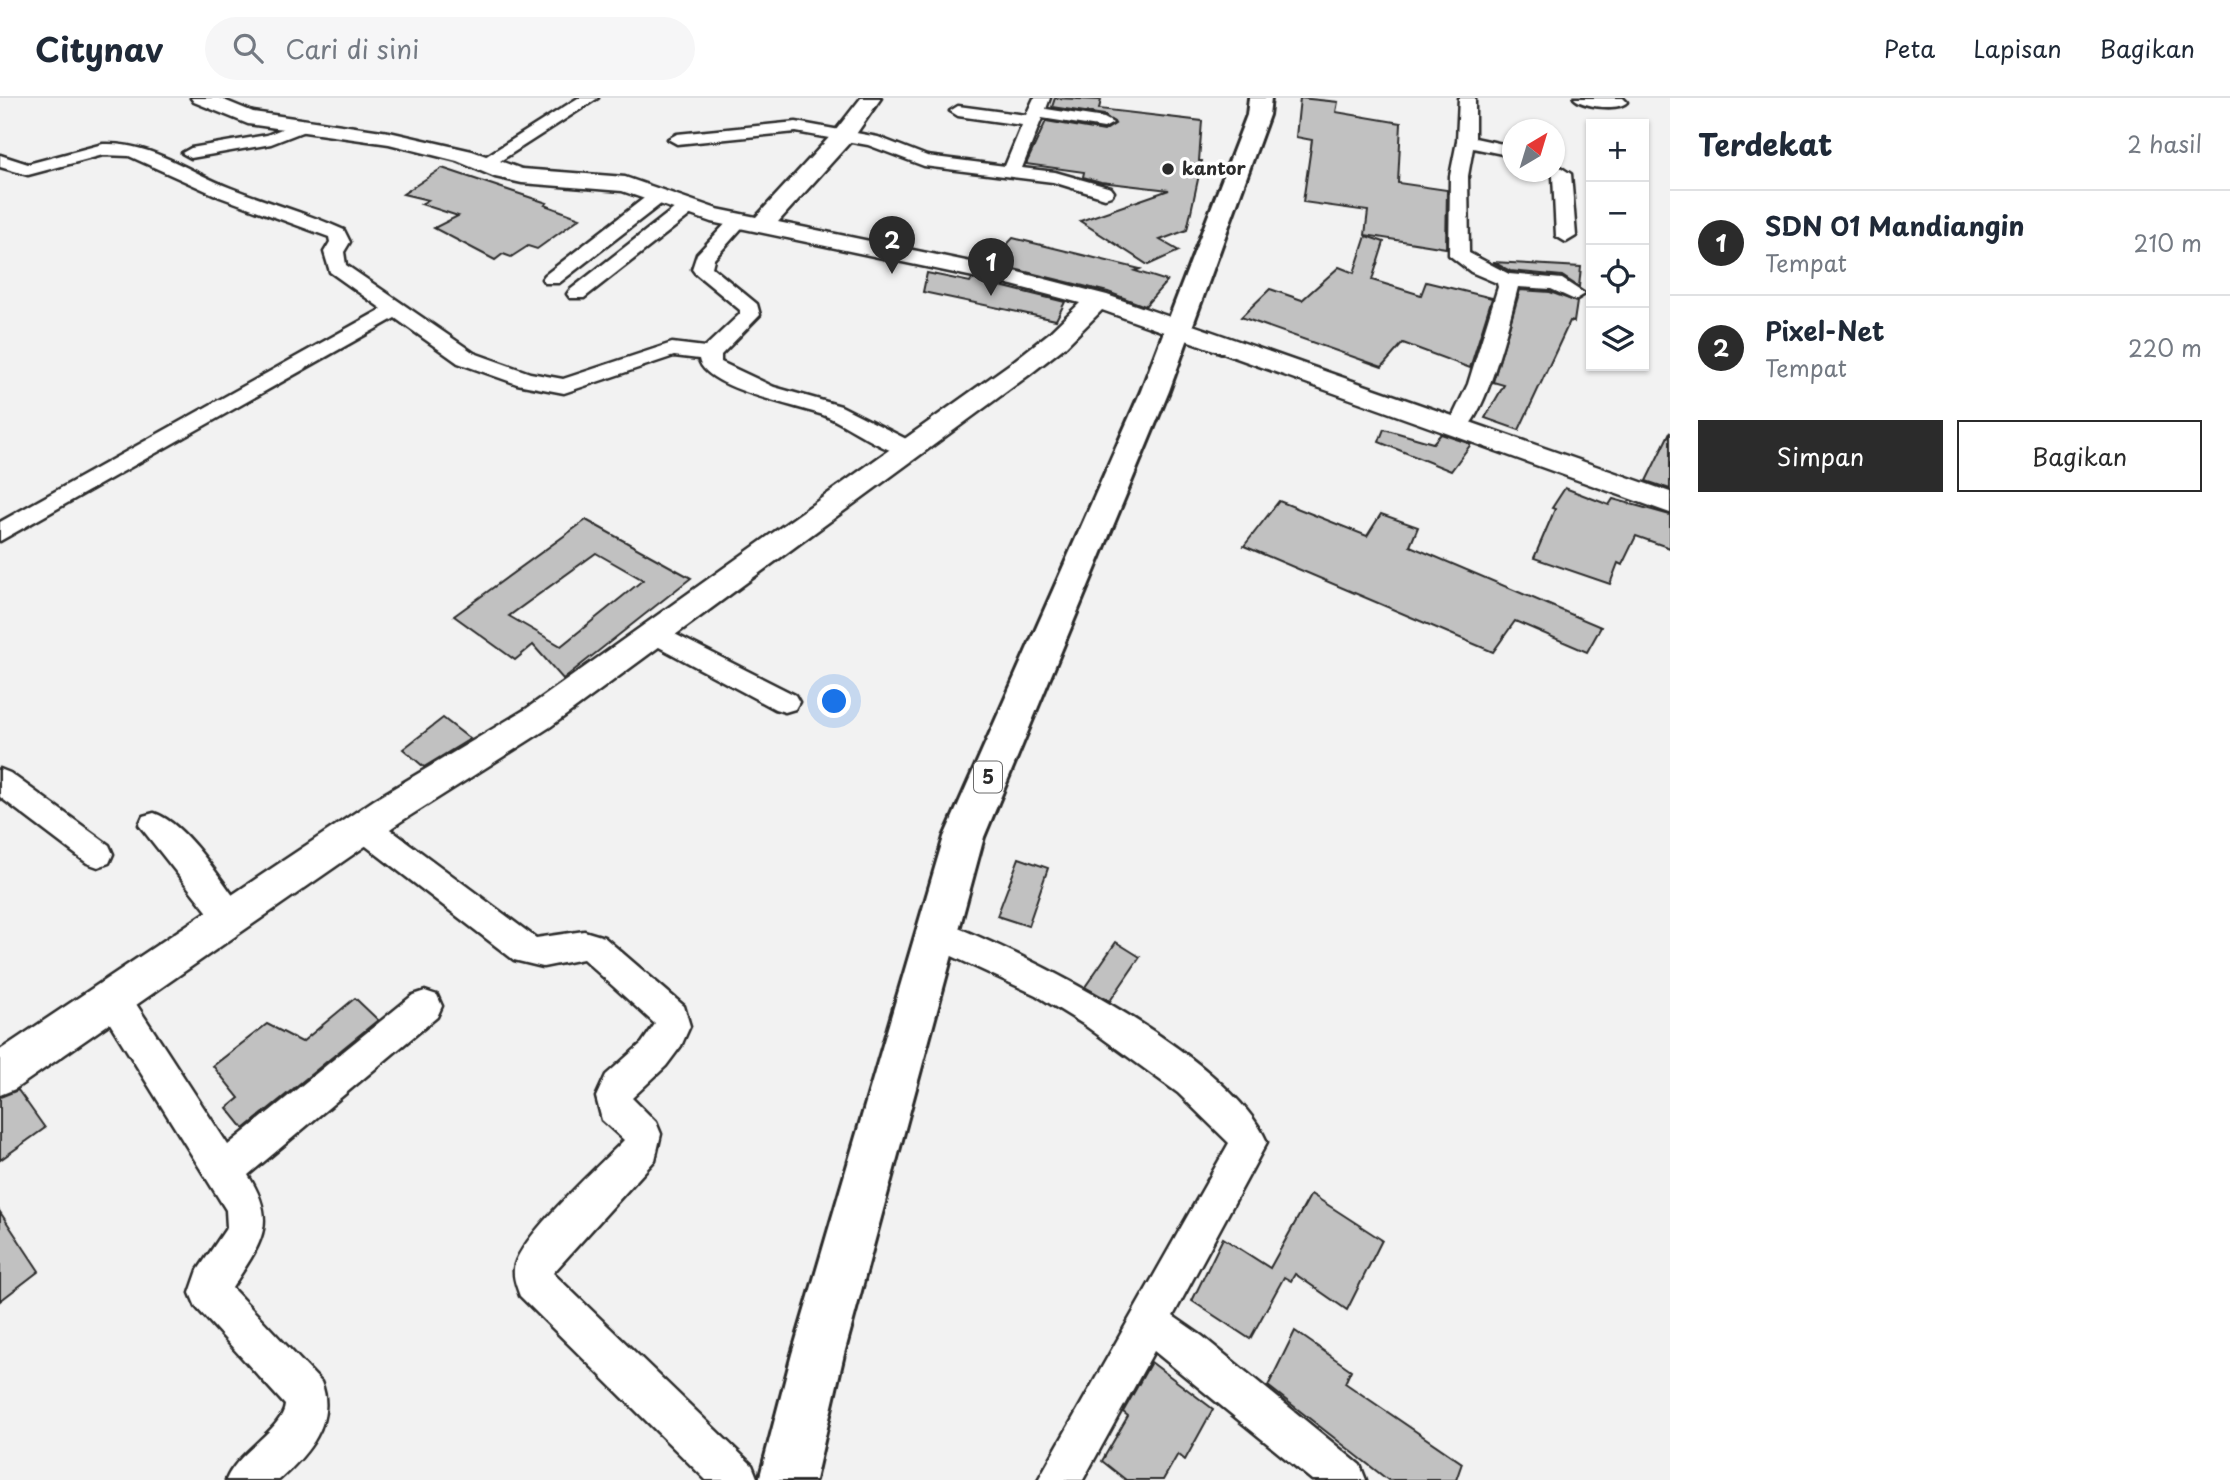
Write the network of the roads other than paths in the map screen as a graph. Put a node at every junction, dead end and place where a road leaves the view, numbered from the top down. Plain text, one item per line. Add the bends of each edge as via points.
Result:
1 (201, 98) edge
2 (590, 98) edge
3 (871, 98) edge
4 (1260, 98) edge
5 (1467, 98) edge
6 (1582, 98) edge
7 (1619, 102) dead end
8 (1036, 110) edge
9 (958, 111) dead end
10 (1104, 123) dead end
11 (301, 126) junction
12 (844, 135) junction
13 (677, 139) dead end
14 (1466, 141) junction
15 (1502, 148) edge
16 (191, 153) dead end
17 (1, 162) edge
18 (483, 164) junction
19 (1011, 172) junction
20 (1563, 182) edge
21 (1105, 191) dead end
22 (659, 196) junction
23 (687, 208) junction
24 (750, 223) junction
25 (1566, 236) dead end
26 (552, 279) dead end
27 (1506, 279) junction
28 (578, 293) dead end
29 (1575, 294) dead end
30 (1098, 300) junction
31 (394, 310) junction
32 (1180, 328) junction
33 (710, 354) junction
34 (1459, 426) junction
35 (908, 449) junction
36 (1670, 503) edge
37 (0, 533) edge
38 (653, 632) junction
39 (785, 702) dead end
40 (0, 781) edge
41 (155, 825) dead end
42 (364, 827) junction
43 (98, 854) dead end
44 (232, 919) junction
45 (937, 934) junction
46 (113, 998) junction
47 (425, 1006) dead end
48 (0, 1075) edge
49 (223, 1171) junction
50 (1148, 1323) junction
51 (247, 1480) edge
52 (737, 1480) edge
53 (787, 1480) edge
54 (1059, 1480) edge
55 (1345, 1480) edge

1 - 11 street via 248,118
2 - 18 street
3 - 12 street
4 - 32 highway, 5 via 1258,115
5 - 14 street
6 - 7 street
8 - 9 street
8 - 10 street
8 - 19 street
11 - 16 street via 271,139
11 - 18 street via 389,138
12 - 13 street via 787,127
12 - 19 street via 924,161
12 - 24 street
14 - 15 street
14 - 27 street via 1459,176 1459,255
17 - 31 street via 27,169 99,151 135,153 225,193 337,234 337,268
18 - 22 street via 522,176 611,181
19 - 21 street via 1055,177
20 - 25 street
22 - 23 street
22 - 26 street
23 - 24 street
23 - 28 street
24 - 30 street
24 - 33 street via 704,258 702,269 750,308 750,315
27 - 29 street via 1555,283
27 - 34 street via 1508,287 1479,384
30 - 32 street
30 - 35 street via 1057,340
31 - 33 street via 466,358 525,379 564,386 672,349
31 - 37 street
32 - 34 street
32 - 45 highway, 5 via 964,837
33 - 35 street via 714,368 728,376 833,411
34 - 36 street
35 - 38 street
38 - 39 street
38 - 42 street via 538,718
40 - 43 street
41 - 44 street
42 - 44 street
42 - 52 street via 526,950 537,955 583,943 592,947 671,1017 670,1037 614,1097 615,1108 643,1134 642,1147 541,1254 533,1268 534,1282
44 - 46 street
45 - 50 street via 1051,986 1154,1055 1226,1109 1245,1131 1249,1142
45 - 53 highway, 5
46 - 48 street
46 - 49 street
47 - 49 street
49 - 51 street via 246,1205 246,1232 210,1293 306,1397 308,1411 302,1426
50 - 54 street
50 - 55 street via 1188,1350

